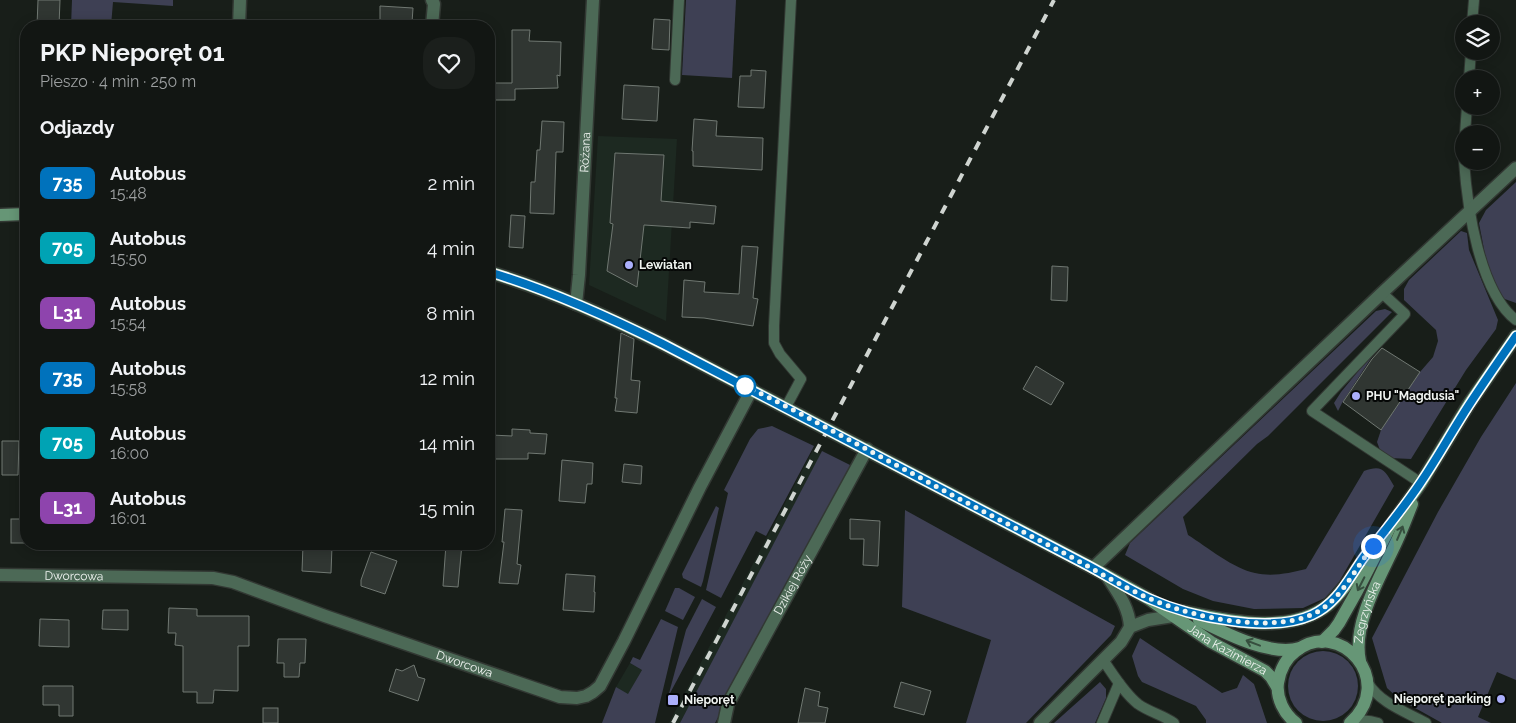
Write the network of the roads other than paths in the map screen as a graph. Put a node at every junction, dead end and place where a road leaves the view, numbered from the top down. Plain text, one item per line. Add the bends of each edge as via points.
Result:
1 (240, 0) edge
2 (432, 0) edge
3 (593, 0) edge
4 (679, 0) edge
5 (791, 0) edge
6 (1474, 0) edge
7 (1473, 15) edge
8 (239, 20) edge
9 (433, 20) edge
10 (675, 80) dead end
11 (1516, 168) edge
12 (1465, 170) edge
13 (1469, 212) junction
14 (20, 214) edge
15 (0, 215) edge
16 (495, 274) edge
17 (1382, 293) junction
18 (576, 304) junction
19 (1516, 320) edge
20 (1516, 336) edge
21 (752, 389) junction
22 (786, 407) junction
23 (867, 449) junction
24 (1421, 483) junction
25 (1391, 525) junction
26 (1094, 568) junction
27 (0, 575) edge
28 (1107, 576) junction
29 (1177, 614) junction
30 (1130, 627) junction
31 (1322, 642) junction
32 (1300, 648) junction
33 (1103, 660) junction
34 (1360, 662) junction
35 (1119, 683) junction
36 (1368, 683) junction
37 (1277, 687) junction
38 (1284, 717) edge
39 (724, 723) edge
40 (1040, 723) edge
41 (1102, 723) edge
42 (1174, 723) edge
43 (1296, 723) edge
44 (1350, 723) edge
45 (1378, 723) edge
46 (1426, 723) edge

1 - 8 street
2 - 9 street
3 - 18 street, Różana
4 - 10 lane
5 - 22 lane via 774,343 801,379
6 - 7 lane
11 - 13 street
12 - 13 lane
13 - 17 street
13 - 19 lane via 1483,268 1501,305
14 - 15 main road
16 - 18 main road, Jana Kazimierza
17 - 24 lane via 1405,314 1312,411
17 - 26 street
18 - 21 main road, Jana Kazimierza
20 - 24 main road, Zegrzyńska via 1469,404
21 - 22 main road, Jana Kazimierza
21 - 27 street, Dworcowa via 600,686 586,696 560,697 233,582 213,578
22 - 23 main road, Jana Kazimierza
23 - 26 main road, Jana Kazimierza
23 - 39 street, Dzikiej Róży via 728,704
24 - 25 main road, Zegrzyńska
34 -> 24 main road, Zegrzyńska via 1358,644 1367,610
25 - 29 main road via 1328,606 1311,615 1273,623 1251,623
25 -> 31 main road, Zegrzyńska via 1339,623
26 - 28 main road, Jana Kazimierza
28 - 29 main road, Jana Kazimierza
28 - 30 street via 1126,605
29 - 30 street
32 -> 29 main road, Jana Kazimierza via 1278,650 1258,646
29 - 37 main road, Jana Kazimierza via 1211,642 1265,671
30 - 33 street via 1121,642
31 - 32 main road, Jana Kazimierza
31 - 34 main road via 1343,647
32 - 37 main road via 1284,664
33 - 35 lane
33 - 40 street
34 - 36 main road
35 - 41 lane
35 - 42 lane via 1138,704
36 - 44 main road via 1364,707
36 - 46 lane via 1381,697
37 - 38 main road
38 - 43 main road
44 - 45 lane via 1359,720

